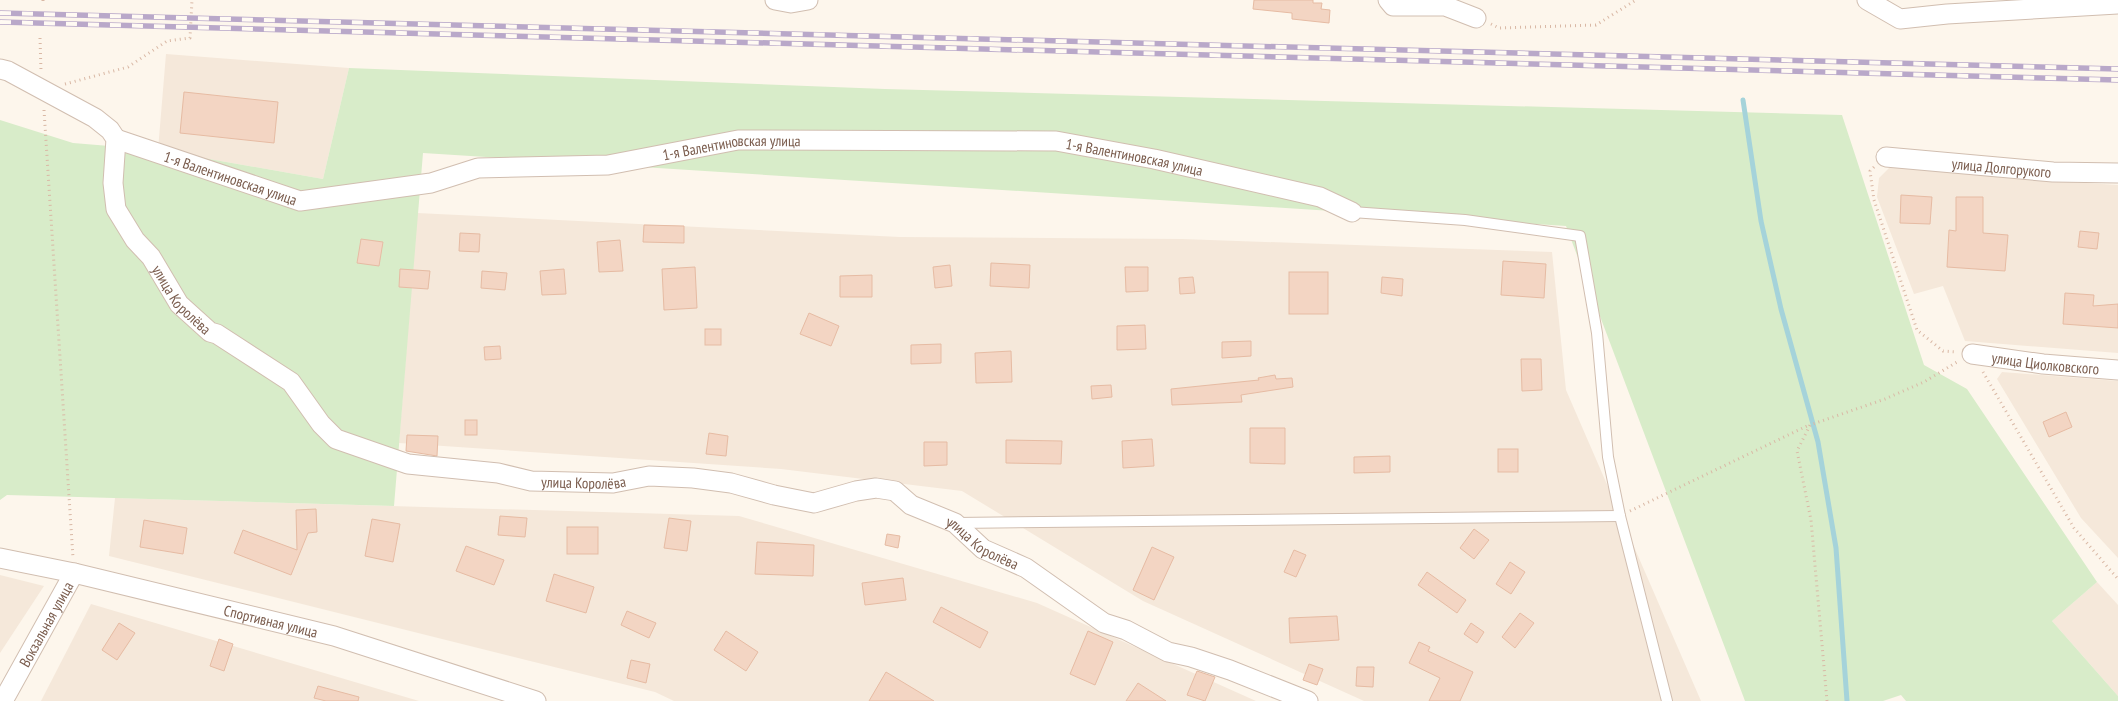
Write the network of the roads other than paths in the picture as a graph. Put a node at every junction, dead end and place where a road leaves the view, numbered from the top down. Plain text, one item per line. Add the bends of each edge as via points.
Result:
1 (775, 0) edge
2 (808, 0) edge
3 (1388, 0) edge
4 (1867, 0) edge
5 (2118, 4) edge
6 (1476, 18) road end
7 (0, 69) edge
8 (116, 139) junction
9 (1886, 157) dead end
10 (2118, 173) edge
11 (1352, 212) joint
12 (1972, 354) road end
13 (2118, 370) edge
14 (1620, 516) junction
15 (955, 523) junction
16 (0, 558) edge
17 (74, 573) junction
18 (3, 701) edge
19 (536, 701) edge
20 (1308, 701) edge
21 (1667, 701) edge

1 - 2 street via 790,3
3 - 6 street via 1393,6 1445,6
4 - 5 street via 1900,19
7 - 8 street via 95,118
8 - 11 street, 1-я Валентиновская улица via 300,201 431,182 478,168 608,165 738,140 1056,141 1154,159 1320,197
8 - 15 street, улица Королёва via 112,183 116,209 179,304 210,332 291,382 336,439 408,464 498,473 531,481 613,483 649,476 693,478 731,483 814,503 876,488 895,492 911,505
9 - 10 street, улица Долгорукого via 2053,172
11 - 14 lane via 1465,220 1580,236 1597,333 1608,457
12 - 13 street, улица Циолковского
14 - 15 lane
14 - 21 lane
15 - 20 street, улица Королёва via 983,549 1026,568 1104,623 1126,630 1168,652 1230,670
16 - 17 street, Спортивная улица
17 - 18 street, Вокзальная улица
17 - 19 street, Спортивная улица via 334,636

